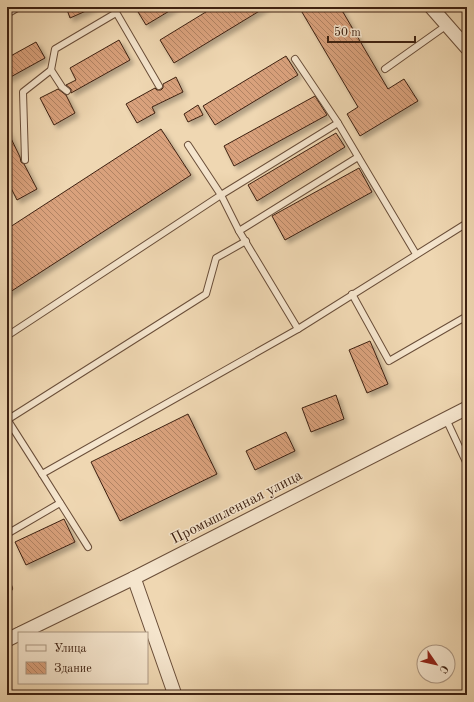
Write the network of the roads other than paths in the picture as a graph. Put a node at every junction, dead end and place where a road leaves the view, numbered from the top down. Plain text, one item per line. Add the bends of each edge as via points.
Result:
1 (431, 7) edge
2 (16, 8) edge
3 (114, 10) edge
4 (7, 14) edge
5 (447, 25) junction
6 (467, 48) edge
7 (295, 60) dead end
8 (385, 69) dead end
9 (51, 70) junction
10 (159, 86) dead end
11 (67, 91) dead end
12 (338, 123) junction
13 (188, 145) dead end
14 (358, 157) junction
15 (25, 160) dead end
16 (221, 195) junction
17 (467, 223) edge
18 (239, 231) junction
19 (246, 241) junction
20 (416, 254) junction
21 (352, 294) junction
22 (467, 316) edge
23 (298, 329) junction
24 (7, 336) edge
25 (467, 408) edge
26 (7, 419) edge
27 (446, 419) junction
28 (467, 464) edge
29 (42, 474) junction
30 (60, 503) junction
31 (7, 534) edge
32 (88, 547) dead end
33 (134, 578) junction
34 (24, 632) edge
35 (18, 635) edge
36 (7, 640) edge
37 (175, 695) edge

1 - 5 street
2 - 4 lane
3 - 9 lane via 55,49
3 - 10 lane
5 - 6 street
5 - 8 lane
7 - 12 lane
9 - 11 lane
9 - 15 lane via 23,92
12 - 14 lane
12 - 16 lane
13 - 16 lane
14 - 18 lane
14 - 20 lane
16 - 18 lane
16 - 24 lane
17 - 20 lane
18 - 19 lane
19 - 23 lane
19 - 26 lane via 216,258 206,294
20 - 21 lane
21 - 22 lane via 389,361
21 - 23 lane
23 - 29 lane
25 - 27 street, Промышленная улица
26 - 29 lane
27 - 28 lane
27 - 33 street, Промышленная улица
29 - 30 lane
30 - 31 lane
30 - 32 lane
33 - 34 street, Промышленная улица
33 - 37 street
35 - 36 street, Промышленная улица

